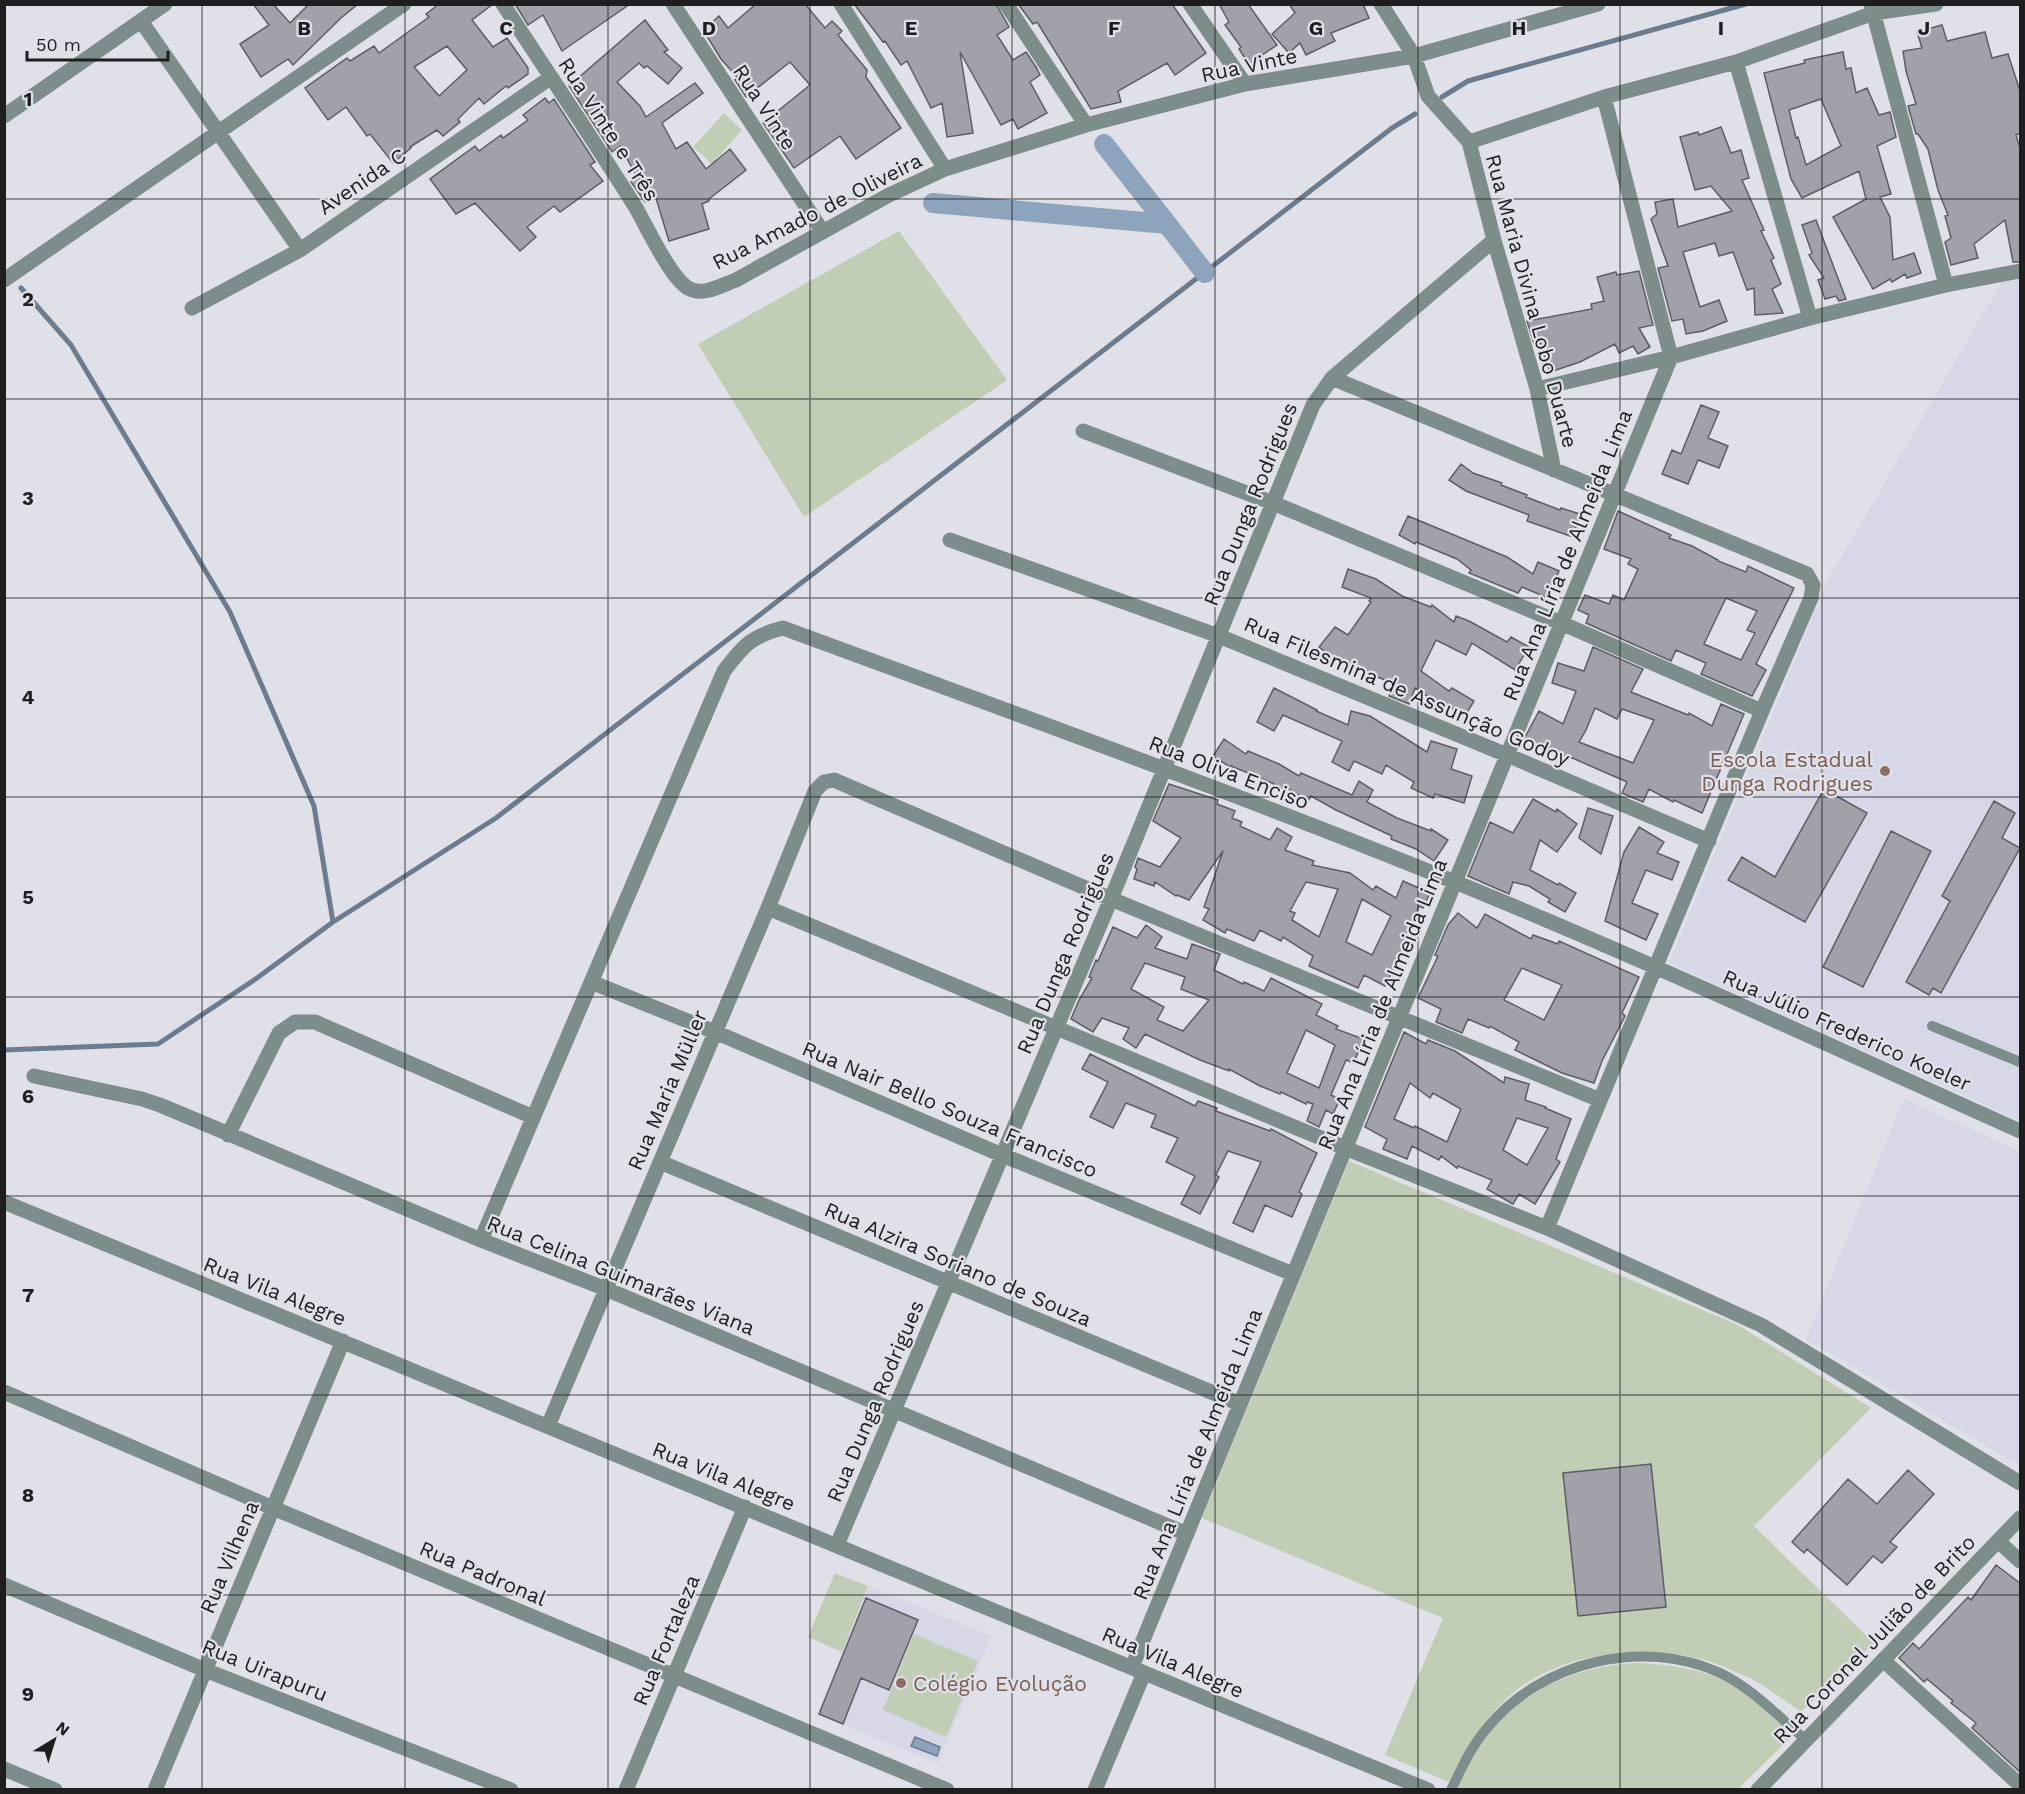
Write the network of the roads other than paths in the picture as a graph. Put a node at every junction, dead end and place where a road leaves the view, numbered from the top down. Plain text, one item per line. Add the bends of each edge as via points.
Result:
1 (165, 4) edge
2 (404, 4) edge
3 (503, 4) edge
4 (673, 4) edge
5 (841, 4) edge
6 (1006, 4) edge
7 (1190, 4) edge
8 (1381, 4) edge
9 (1598, 4) edge
10 (1936, 4) edge
11 (1873, 9) edge
12 (1561, 10) edge
13 (141, 21) junction
14 (1414, 56) junction
15 (1736, 62) junction
16 (550, 78) junction
17 (1245, 84) junction
18 (1604, 97) junction
19 (4, 116) edge
20 (1086, 125) junction
21 (218, 132) junction
22 (1469, 142) junction
23 (945, 169) junction
24 (823, 232) junction
25 (1494, 240) junction
26 (300, 250) junction
27 (2020, 271) edge
28 (677, 278) joint
29 (4, 280) edge
30 (1946, 285) junction
31 (192, 308) dead end
32 (1810, 318) junction
33 (1671, 357) junction
34 (1332, 378) junction
35 (1537, 389) junction
36 (1083, 431) dead end
37 (1554, 470) junction
38 (1614, 495) junction
39 (1273, 503) junction
40 (950, 540) dead end
41 (1561, 623) junction
42 (1219, 636) junction
43 (1762, 711) junction
44 (1507, 755) junction
45 (1165, 769) junction
46 (1709, 841) junction
47 (1455, 882) junction
48 (1111, 899) junction
49 (768, 908) junction
50 (1656, 967) junction
51 (591, 982) junction
52 (1400, 1016) junction
53 (1932, 1026) dead end
54 (1057, 1027) junction
55 (715, 1032) junction
56 (2020, 1062) edge
57 (34, 1076) dead end
58 (1599, 1100) junction
59 (533, 1117) junction
60 (2020, 1131) edge
61 (228, 1135) junction
62 (1345, 1148) junction
63 (1002, 1155) junction
64 (660, 1162) junction
65 (4, 1202) edge
66 (1547, 1228) junction
67 (481, 1240) junction
68 (1293, 1274) junction
69 (948, 1283) junction
70 (606, 1289) junction
71 (343, 1341) junction
72 (4, 1392) edge
73 (1240, 1404) junction
74 (894, 1411) junction
75 (548, 1426) junction
76 (2020, 1483) edge
77 (745, 1507) junction
78 (273, 1508) junction
79 (2020, 1518) edge
80 (1187, 1534) junction
81 (1998, 1541) junction
82 (837, 1545) junction
83 (2020, 1561) edge
84 (4, 1585) edge
85 (1883, 1660) junction
86 (205, 1670) junction
87 (1138, 1670) junction
88 (674, 1675) junction
89 (1806, 1740) junction
90 (4, 1769) edge
91 (2020, 1785) edge
92 (1760, 1789) edge
93 (56, 1790) edge
94 (155, 1790) edge
95 (511, 1790) edge
96 (626, 1790) edge
97 (947, 1790) edge
98 (1095, 1790) edge
99 (1428, 1790) edge
100 (1451, 1790) edge

1 - 13 street
2 - 21 street
3 - 16 street, Rua Vinte e Três
4 - 24 street, Rua Vinte
5 - 23 street
6 - 20 street
7 - 17 street
8 - 14 street
9 - 12 street, Rua Vinte
10 - 11 street
11 - 15 street
11 - 30 street
12 - 14 street, Rua Vinte
13 - 19 street
13 - 21 street
14 - 17 street, Rua Vinte
14 - 22 street via 1428,96
15 - 18 street
15 - 32 street
16 - 26 street, Avenida C
16 - 28 street, Rua Vinte e Três via 635,206
17 - 20 street, Rua Vinte
18 - 22 street
18 - 33 street
20 - 23 street, Rua Vinte
21 - 26 street
21 - 29 street
22 - 25 street, Rua Maria Divina Lobo Duarte
23 - 24 street, Rua Amado de Oliveira
24 - 28 street, Rua Amado de Oliveira via 710,290 688,288
25 - 34 street, Rua Dunga Rodrigues
25 - 35 street, Rua Maria Divina Lobo Duarte
26 - 31 street, Avenida C
27 - 30 street
30 - 32 street
32 - 33 street
33 - 35 street
33 - 38 street, Rua Ana Líria de Almeida Lima
34 - 37 street
34 - 39 street, Rua Dunga Rodrigues via 1313,405
35 - 37 street, Rua Maria Divina Lobo Duarte
36 - 39 street
37 - 38 street
38 - 41 street, Rua Ana Líria de Almeida Lima
38 - 43 street via 1807,574 1813,585 1811,598
39 - 41 street
39 - 42 street, Rua Dunga Rodrigues
40 - 42 street, Rua Filesmina de Assunção Godoy
41 - 43 street
41 - 44 street, Rua Ana Líria de Almeida Lima
42 - 44 street, Rua Filesmina de Assunção Godoy
42 - 45 street, Rua Dunga Rodrigues
43 - 46 street
44 - 46 street, Rua Filesmina de Assunção Godoy
44 - 47 street, Rua Ana Líria de Almeida Lima
45 - 47 street, Rua Oliva Enciso
45 - 48 street, Rua Dunga Rodrigues
45 - 51 street, Rua Oliva Enciso via 783,628 761,633 740,650 724,671
46 - 50 street
47 - 50 street, Rua Oliva Enciso
47 - 52 street, Rua Ana Líria de Almeida Lima
48 - 49 street, Rua Maria Müller via 834,780 816,791
48 - 52 street
48 - 54 street, Rua Dunga Rodrigues
49 - 54 street
49 - 55 street, Rua Maria Müller
50 - 58 street
50 - 60 street, Rua Júlio Frederico Koeler
51 - 55 street, Rua Nair Bello Souza Francisco
51 - 59 street
52 - 58 street
52 - 62 street, Rua Ana Líria de Almeida Lima
53 - 56 lane
54 - 62 street
54 - 63 street, Rua Dunga Rodrigues
55 - 63 street, Rua Nair Bello Souza Francisco
55 - 64 street, Rua Maria Müller
57 - 61 street, Rua Celina Guimarães Viana via 142,1099
58 - 66 street
59 - 61 street via 315,1022 295,1022 279,1033
59 - 67 street
61 - 67 street, Rua Celina Guimarães Viana
62 - 66 street
62 - 68 street, Rua Ana Líria de Almeida Lima
63 - 68 street, Rua Nair Bello Souza Francisco
63 - 69 street, Rua Dunga Rodrigues
64 - 69 street, Rua Alzira Soriano de Souza
64 - 70 street, Rua Maria Müller
65 - 71 street, Rua Vila Alegre
66 - 76 street via 1761,1325
67 - 70 street, Rua Celina Guimarães Viana
68 - 73 street, Rua Ana Líria de Almeida Lima
69 - 73 street, Rua Alzira Soriano de Souza
69 - 74 street, Rua Dunga Rodrigues
70 - 74 street, Rua Celina Guimarães Viana
70 - 75 street, Rua Maria Müller
71 - 75 street, Rua Vila Alegre
71 - 78 street, Rua Vilhena
72 - 78 street, Rua Padronal
73 - 80 street, Rua Ana Líria de Almeida Lima
74 - 80 street, Rua Celina Guimarães Viana
74 - 82 street, Rua Dunga Rodrigues
75 - 77 street, Rua Vila Alegre
77 - 82 street, Rua Vila Alegre
77 - 88 street, Rua Fortaleza
78 - 86 street, Rua Vilhena
78 - 88 street, Rua Padronal
79 - 81 street, Rua Coronel Julião de Brito
80 - 87 street, Rua Ana Líria de Almeida Lima
81 - 83 street
81 - 85 street, Rua Coronel Julião de Brito
82 - 87 street, Rua Vila Alegre
84 - 86 street, Rua Uirapuru
85 - 89 street, Rua Coronel Julião de Brito
85 - 91 street
86 - 94 street, Rua Vilhena
86 - 95 street, Rua Uirapuru
87 - 98 street, Rua Ana Líria de Almeida Lima
87 - 99 street, Rua Vila Alegre
88 - 96 street, Rua Fortaleza
88 - 97 street, Rua Padronal
89 - 92 street, Rua Coronel Julião de Brito
89 - 100 lane via 1754,1695 1719,1672 1668,1659 1617,1658 1563,1671 1510,1704 1477,1740
90 - 93 street

